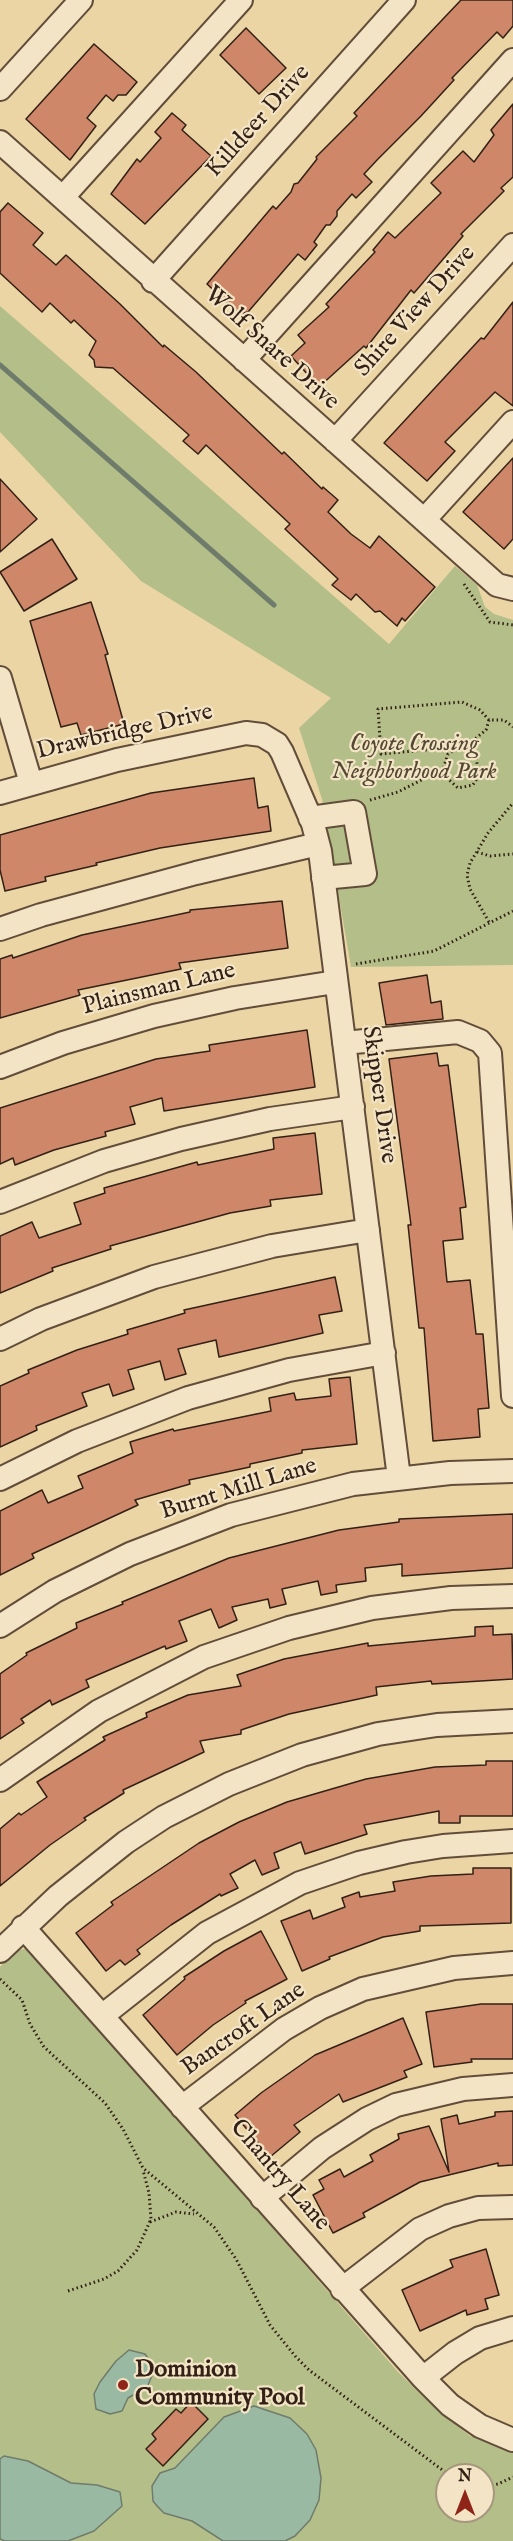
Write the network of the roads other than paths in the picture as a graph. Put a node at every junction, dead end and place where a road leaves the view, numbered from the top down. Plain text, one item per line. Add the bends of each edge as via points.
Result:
1 (81, 0) edge
2 (241, 0) edge
3 (404, 0) edge
4 (513, 60) edge
5 (0, 89) edge
6 (0, 142) edge
7 (63, 197) junction
8 (513, 245) edge
9 (153, 280) junction
10 (244, 360) junction
11 (513, 422) edge
12 (335, 441) junction
13 (424, 520) junction
14 (512, 589) edge
15 (0, 678) edge
16 (262, 735) joint
17 (31, 783) junction
18 (0, 793) edge
19 (310, 818) junction
20 (318, 844) junction
21 (323, 878) junction
22 (0, 929) edge
23 (335, 982) junction
24 (344, 1043) junction
25 (0, 1067) edge
26 (352, 1107) junction
27 (0, 1202) edge
28 (368, 1230) junction
29 (0, 1339) edge
30 (384, 1353) junction
31 (513, 1396) edge
32 (513, 1471) edge
33 (399, 1478) junction
34 (0, 1479) edge
35 (513, 1596) edge
36 (0, 1626) edge
37 (513, 1721) edge
38 (0, 1780) edge
39 (513, 1841) edge
40 (23, 1927) junction
41 (0, 1951) edge
42 (513, 1964) edge
43 (102, 2016) junction
44 (513, 2085) edge
45 (182, 2107) junction
46 (262, 2198) junction
47 (513, 2207) edge
48 (342, 2289) junction
49 (513, 2328) edge
50 (423, 2378) junction
51 (513, 2440) edge

1 - 5 street
2 - 7 street
3 - 9 street, Killdeer Drive
4 - 10 street
6 - 7 street, Wolf Snare Drive
7 - 9 street, Wolf Snare Drive
8 - 12 street, Shire View Drive
9 - 10 street, Wolf Snare Drive
10 - 12 street, Wolf Snare Drive
11 - 13 street
12 - 13 street, Wolf Snare Drive
13 - 14 street, Wolf Snare Drive via 497,585
15 - 17 street
16 - 17 street, Drawbridge Drive via 246,733 176,747
16 - 19 street, Skipper Drive via 282,752
17 - 18 street, Drawbridge Drive
19 - 20 street, Skipper Drive
19 - 21 street via 354,812 365,874
20 - 21 street, Skipper Drive
20 - 22 street via 185,876
21 - 23 street, Skipper Drive
23 - 24 street, Skipper Drive
23 - 25 street, Plainsman Lane via 154,1016
24 - 26 street, Skipper Drive
24 - 31 street via 458,1032 480,1041 490,1053
26 - 27 street via 270,1119 181,1139 104,1161
26 - 28 street, Skipper Drive
28 - 29 street via 272,1246 154,1277 41,1319
28 - 30 street, Skipper Drive
30 - 33 street, Skipper Drive
30 - 34 street via 289,1370 188,1398 77,1441
32 - 33 street, Burnt Mill Lane
33 - 36 street, Burnt Mill Lane via 352,1484 231,1515 130,1554 55,1591
35 - 38 street via 451,1598 381,1607 289,1628 237,1645 119,1699
37 - 40 street via 437,1725 378,1734 302,1755 229,1784 164,1817 126,1842
39 - 43 street via 406,1852 300,1883 207,1933
40 - 41 street
40 - 43 street, Chantry Lane
42 - 45 street, Bancroft Lane via 431,1972 352,1994 284,2029
43 - 45 street, Chantry Lane
44 - 46 street via 463,2088 396,2105 322,2148
45 - 46 street, Chantry Lane
46 - 48 street, Chantry Lane
47 - 48 street via 477,2208 420,2229
48 - 50 street, Chantry Lane
49 - 50 street via 480,2338
50 - 51 street, Chantry Lane via 450,2405 480,2426

